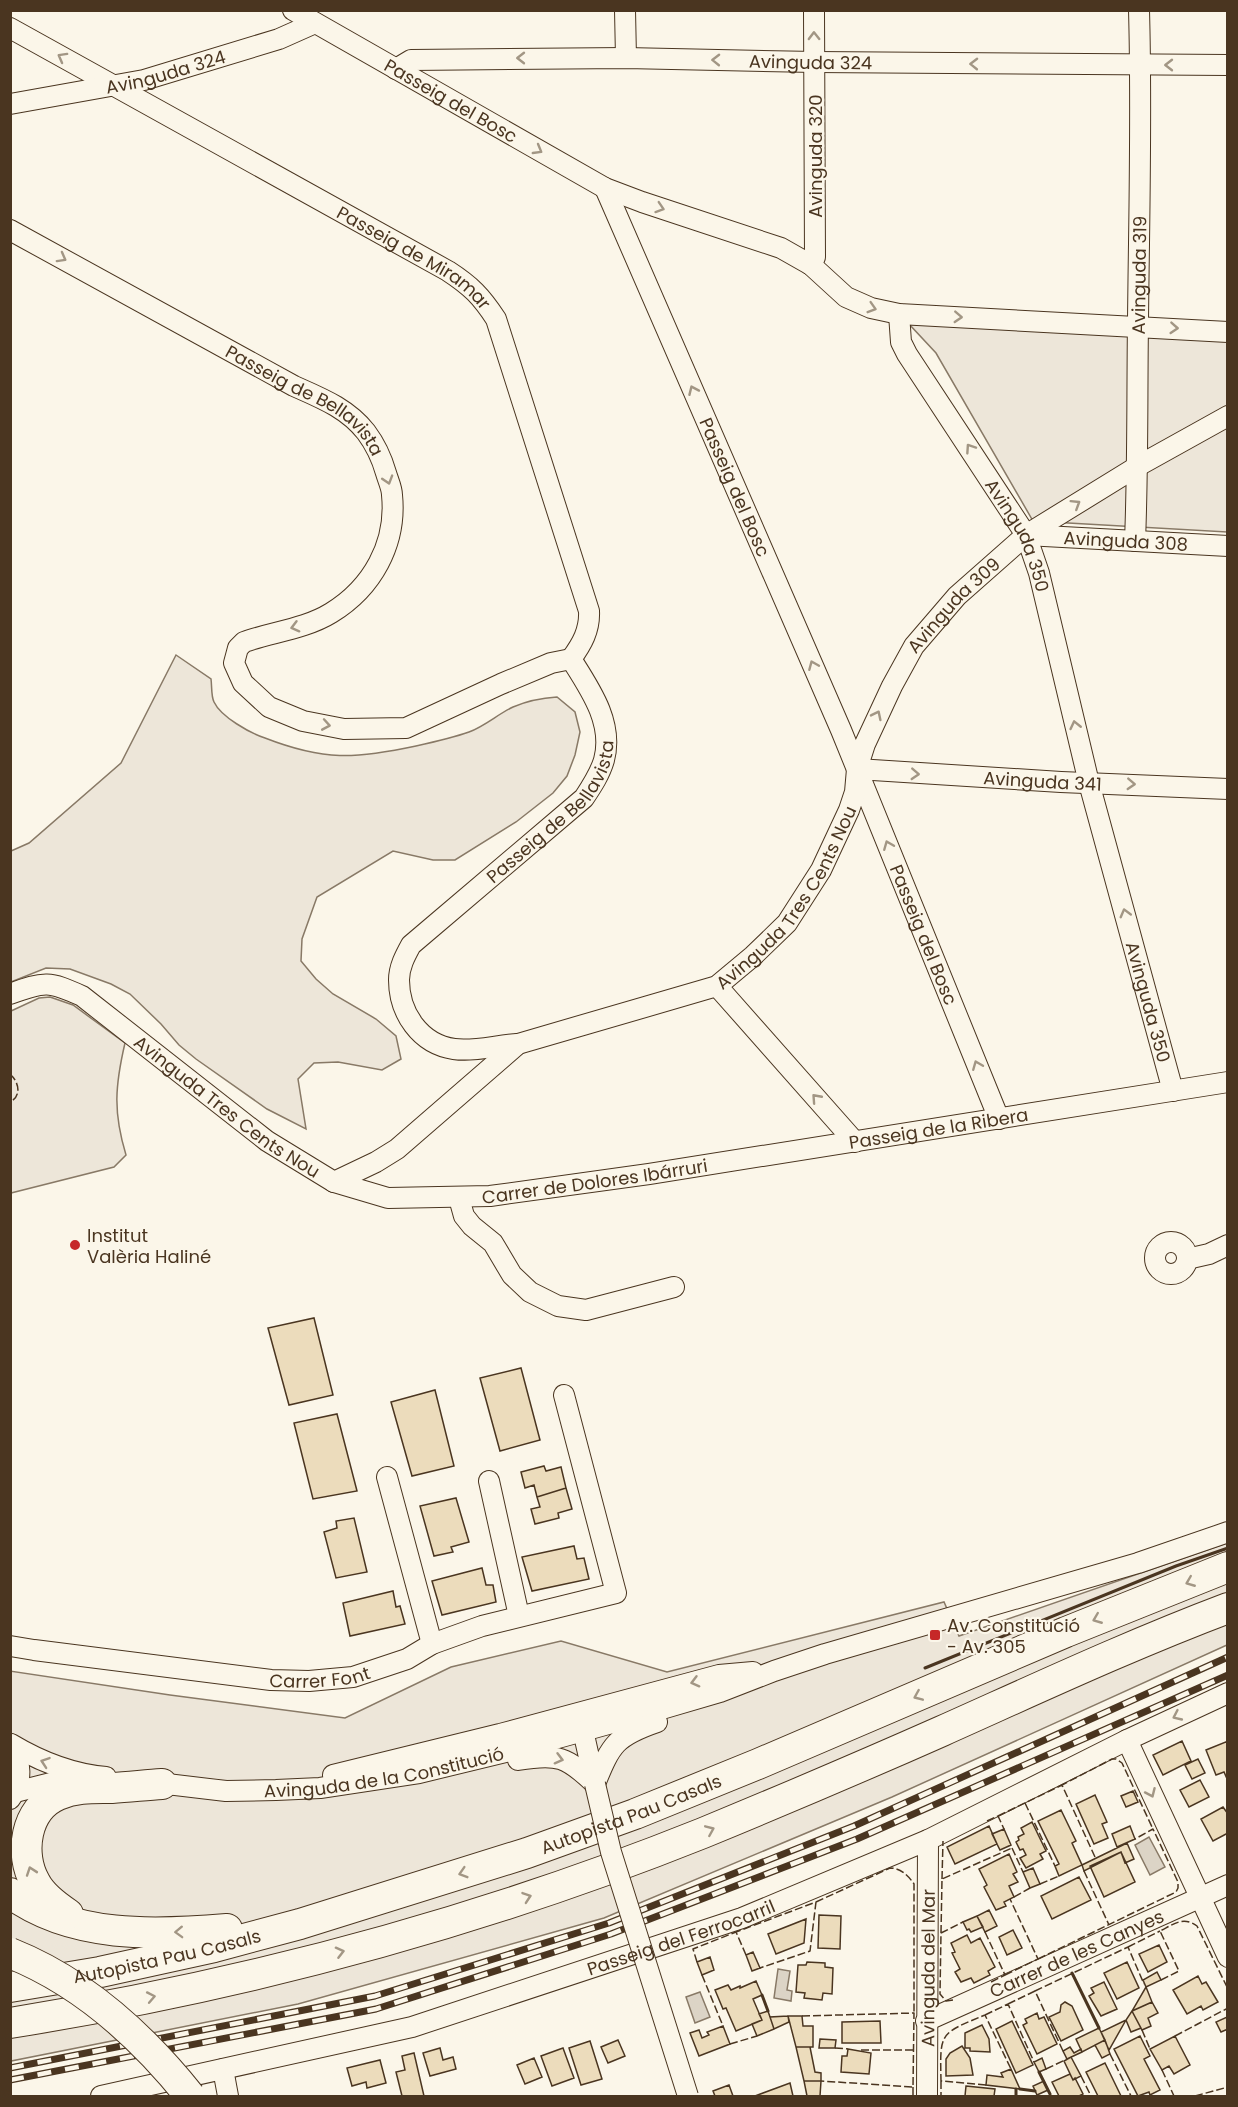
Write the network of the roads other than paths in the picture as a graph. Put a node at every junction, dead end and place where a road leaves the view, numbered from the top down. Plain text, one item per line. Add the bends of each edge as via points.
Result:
1 (292, 10) edge
2 (625, 10) edge
3 (814, 10) edge
4 (1139, 10) edge
5 (315, 23) junction
6 (10, 28) edge
7 (626, 58) junction
8 (815, 62) junction
9 (1141, 65) junction
10 (1227, 65) edge
11 (396, 69) junction
12 (113, 85) junction
13 (10, 104) edge
14 (605, 188) junction
15 (10, 230) edge
16 (811, 265) junction
17 (899, 314) junction
18 (1138, 326) junction
19 (1227, 332) edge
20 (1227, 416) edge
21 (1138, 466) junction
22 (1026, 535) junction
23 (1135, 541) junction
24 (1227, 546) edge
25 (571, 659) junction
26 (857, 769) junction
27 (1089, 783) junction
28 (1227, 789) edge
29 (717, 986) junction
30 (10, 994) edge
31 (518, 1044) junction
32 (1227, 1082) edge
33 (1173, 1091) junction
34 (999, 1119) junction
35 (855, 1142) junction
36 (334, 1182) junction
37 (459, 1198) junction
38 (1227, 1245) edge
39 (1187, 1259) dead end
40 (674, 1287) dead end
41 (564, 1395) dead end
42 (387, 1477) dead end
43 (489, 1481) dead end
44 (1227, 1532) edge
45 (1227, 1567) edge
46 (1227, 1608) edge
47 (519, 1616) junction
48 (432, 1644) junction
49 (10, 1646) edge
50 (774, 1671) junction
51 (720, 1692) junction
52 (1227, 1693) edge
53 (578, 1733) junction
54 (1127, 1740) junction
55 (11, 1744) edge
56 (419, 1753) junction
57 (419, 1773) junction
58 (82, 1775) junction
59 (162, 1784) junction
60 (595, 1784) junction
61 (276, 1790) junction
62 (13, 1796) edge
63 (928, 1840) junction
64 (1227, 1885) edge
65 (10, 1893) edge
66 (1199, 1898) junction
67 (300, 1924) junction
68 (85, 1926) junction
69 (10, 1953) edge
70 (1227, 1957) edge
71 (10, 1987) edge
72 (926, 2021) junction
73 (10, 2023) edge
74 (223, 2069) junction
75 (101, 2097) edge
76 (190, 2097) edge
77 (228, 2097) edge
78 (688, 2097) edge
79 (927, 2097) edge

1 - 5 street, Passeig del Bosc
2 - 7 street
8 -> 3 street, Avinguda 320
4 - 9 street, Avinguda 319
5 - 11 street, Passeig del Bosc
5 - 12 street, Avinguda 324 via 279,39 155,77
12 -> 6 street, Passeig de Miramar
8 -> 7 street, Avinguda 324
7 -> 11 street, Avinguda 324 via 411,60
9 -> 8 street, Avinguda 324
8 - 16 street, Avinguda 320 via 815,257
10 -> 9 street, Avinguda 324
9 - 18 street, Avinguda 319
11 -> 14 street, Passeig del Bosc
12 - 13 street, Avinguda 324
12 - 25 street, Passeig de Miramar via 448,271 470,285 484,302 496,319 589,611 590,625
14 -> 16 street via 781,248
26 -> 14 street, Passeig del Bosc
15 -> 25 street, Passeig de Bellavista via 339,407 366,432 382,460 392,494 390,538 376,572 356,595 330,614 244,642 238,648 234,663 243,683 269,707 303,722 344,729 406,728 551,663
16 -> 17 street via 846,297
17 -> 18 street
22 -> 17 street, Avinguda 350 via 907,354 901,342
18 -> 19 street
18 - 21 street, Avinguda 319
20 - 21 street, Avinguda 309
22 -> 21 street, Avinguda 309
21 - 23 street, Avinguda 319
22 - 23 street, Avinguda 308
26 -> 22 street, Avinguda 309 via 872,725 914,646 957,596
27 -> 22 street, Avinguda 350 via 1039,573
23 - 24 street, Avinguda 308
25 - 31 street, Passeig de Bellavista via 601,711 606,735 604,761 597,777 584,798 411,945 399,978 407,1015 422,1035 436,1045 462,1049
26 -> 27 street, Avinguda 341
26 - 29 street, Avinguda Tres Cents Nou via 855,792 845,821 821,870 787,923
34 -> 26 street, Passeig del Bosc
27 -> 28 street, Avinguda 341
33 -> 27 street, Avinguda 350
29 - 31 street, Avinguda Tres Cents Nou
35 -> 29 street, Passeig de la Ribera
30 - 36 street, Avinguda Tres Cents Nou via 36,985 58,985 82,996 267,1141
31 - 36 street, Avinguda Tres Cents Nou via 397,1149
32 - 33 street, Passeig de la Ribera
33 - 34 street, Passeig de la Ribera
34 - 35 street, Passeig de la Ribera
35 - 37 street, Carrer de Dolores Ibárruri via 637,1176
36 - 37 street, Carrer de Dolores Ibárruri via 388,1198
37 - 40 street via 464,1216 492,1243 512,1275 530,1292 558,1306 586,1310
38 - 39 street
41 - 47 street, Carrer Font via 616,1593
42 - 48 street
43 - 47 street
44 - 50 street, Avinguda de la Constitució via 1138,1563
45 -> 67 highway, Autopista Pau Casals via 636,1814 527,1853
73 -> 46 highway, Autopista Pau Casals via 207,1986 492,1909 711,1829
47 - 48 street, Carrer Font
48 - 49 street, Carrer Font via 407,1659 353,1677 309,1681 271,1680
50 - 51 street, Avinguda de la Constitució
50 -> 56 street, Avinguda de la Constitució via 719,1675
51 - 53 street, Avinguda de la Constitució
51 - 60 street via 621,1738 606,1755
52 -> 54 street, Passeig del Ferrocarril
53 - 56 street via 562,1724 497,1741
53 - 57 street, Avinguda de la Constitució
53 - 60 street via 584,1735
54 - 63 street, Passeig del Ferrocarril
54 -> 66 street
58 -> 55 street via 34,1758
55 - 62 street via 20,1770
56 - 61 street, Avinguda de la Constitució
57 -> 60 street via 558,1756 575,1764
57 - 61 street, Avinguda de la Constitució via 320,1788
58 - 59 street
58 - 62 street
59 - 61 street via 226,1791
68 -> 59 highway via 42,1893 31,1874 27,1840 36,1814 56,1796 75,1789
60 - 78 street, bridge via 611,1852
63 - 72 street, Avinguda del Mar
63 - 74 street, Passeig del Ferrocarril via 742,1918 412,2027
64 - 66 street, Carrer de les Canyes
65 - 68 highway via 44,1913
66 - 70 street
66 - 72 street, Carrer de les Canyes
67 -> 68 highway via 167,1932
67 - 71 highway, Autopista Pau Casals via 214,1947
69 - 76 highway, bridge via 58,1977 100,2005 137,2037
72 - 79 street, Avinguda del Mar
74 - 75 street, Passeig del Ferrocarril
74 - 77 street

